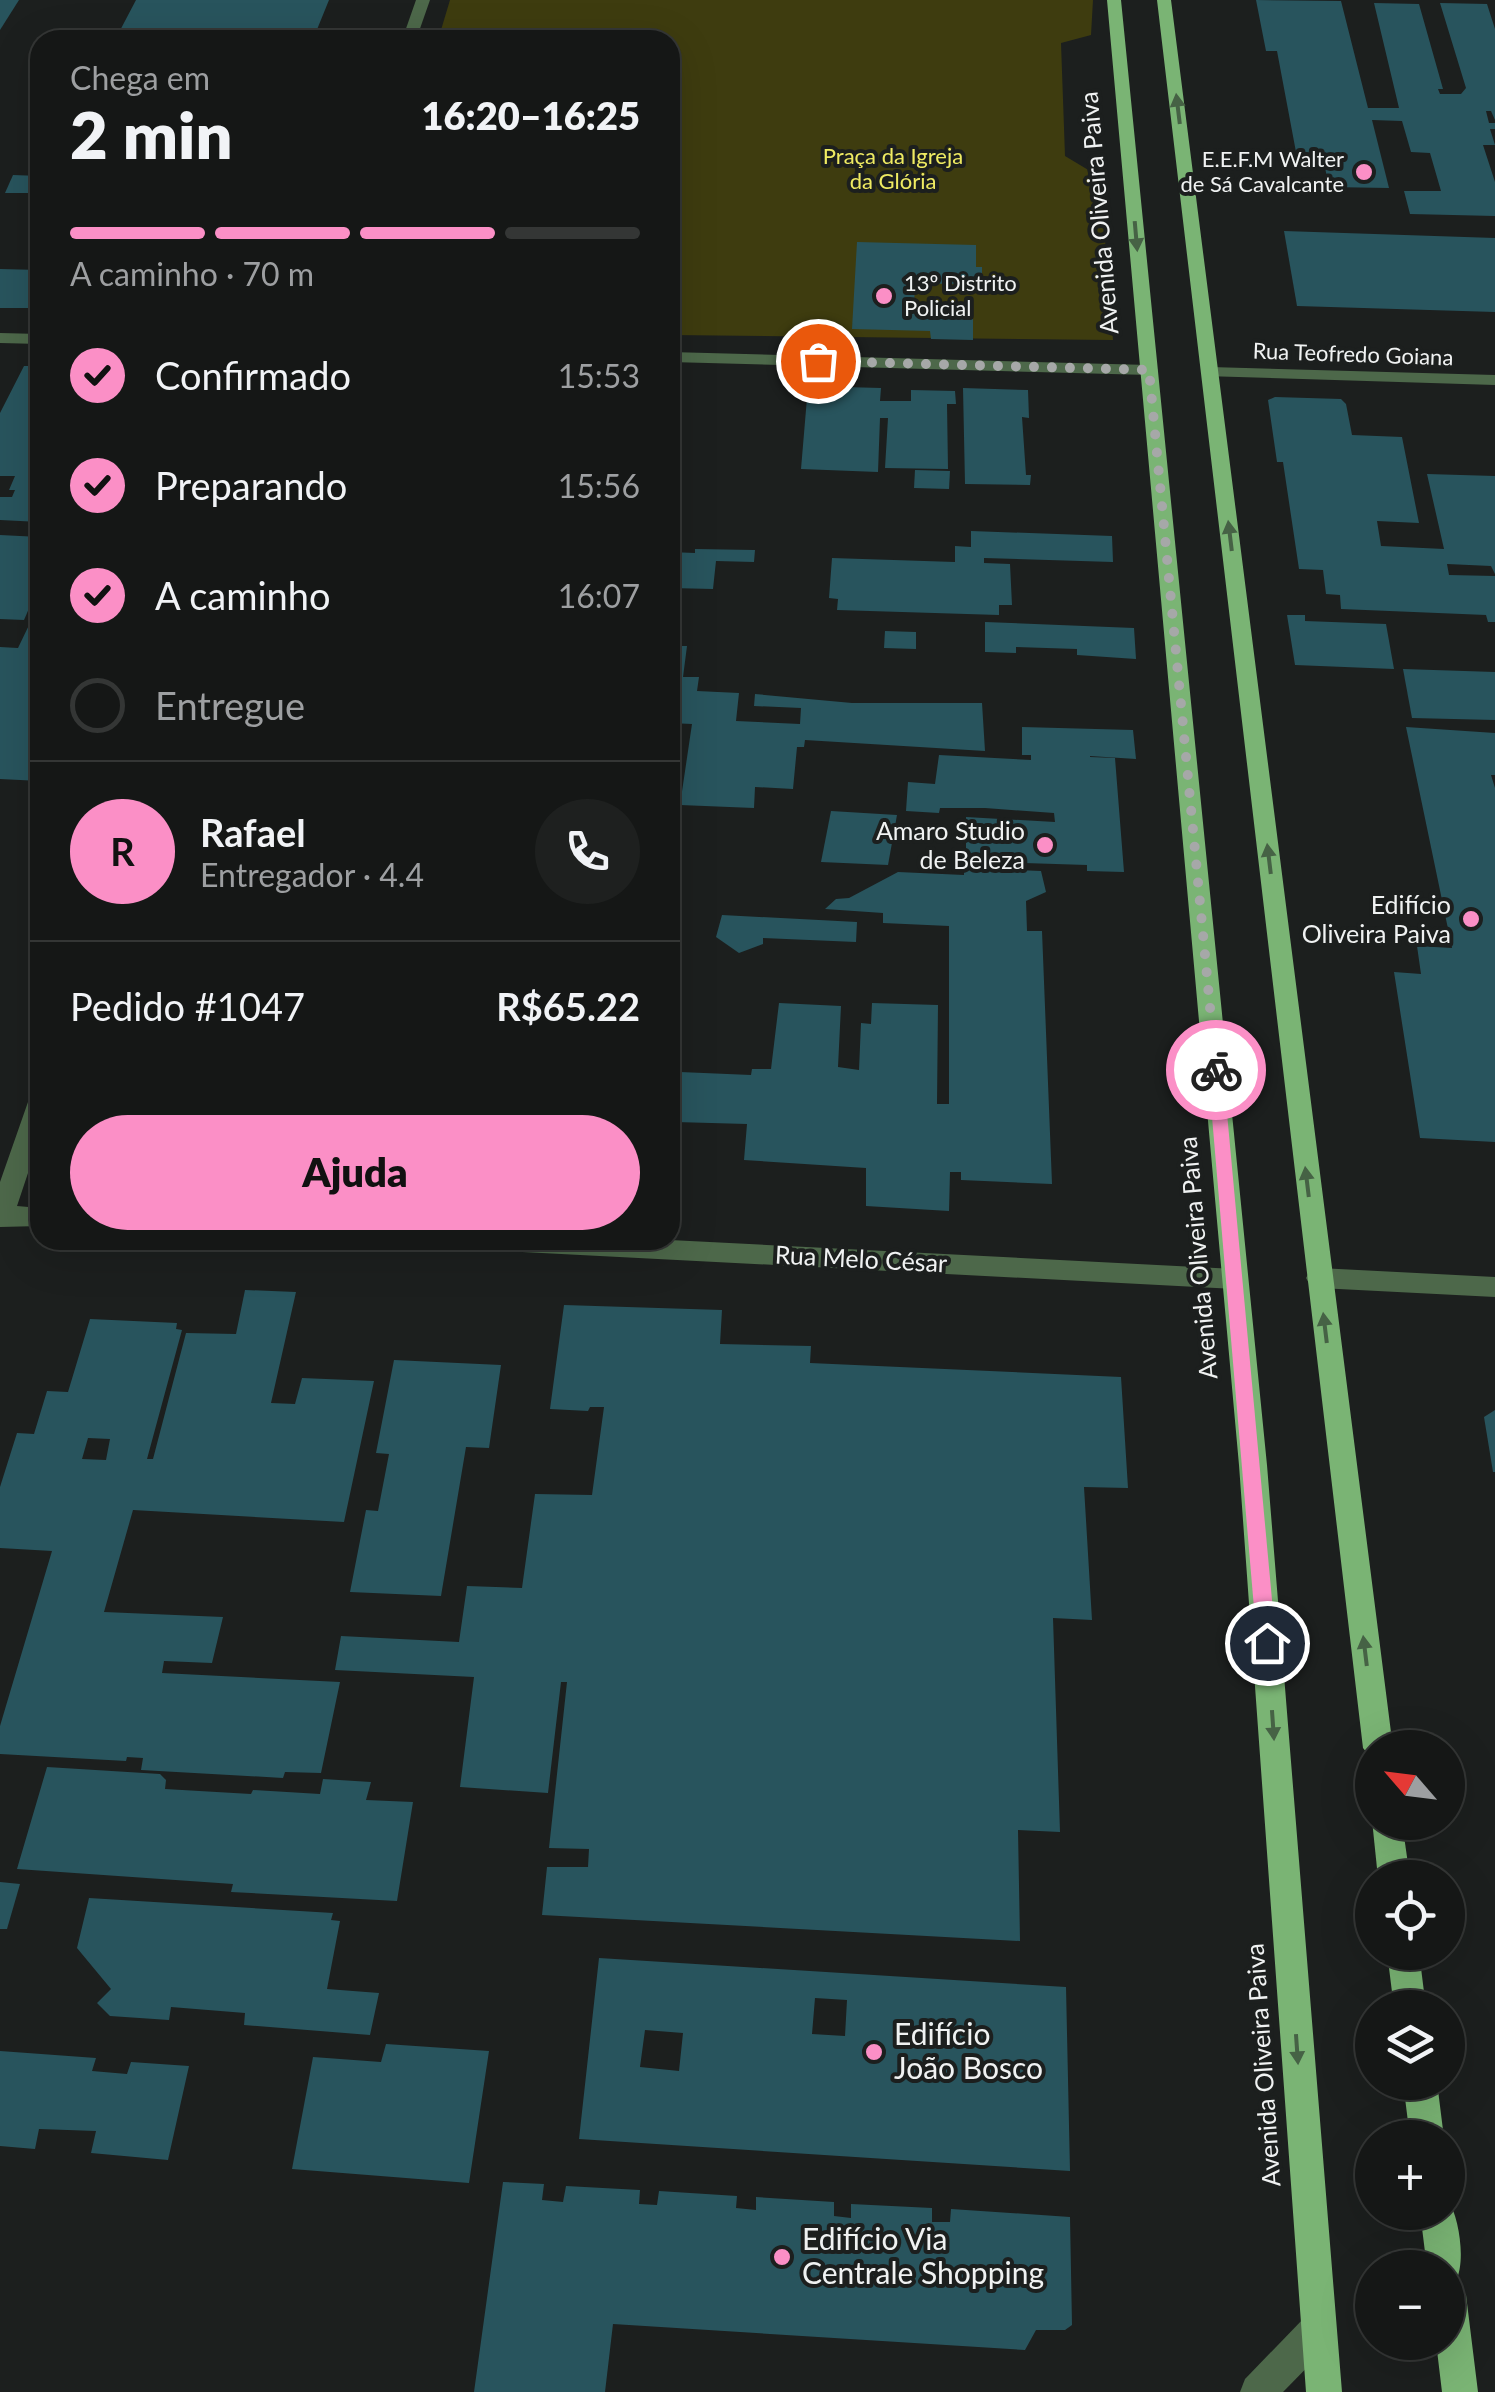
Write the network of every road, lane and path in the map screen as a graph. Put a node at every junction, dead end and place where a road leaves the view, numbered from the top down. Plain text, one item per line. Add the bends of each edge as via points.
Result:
1 (422, 0) edge
2 (1114, 0) edge
3 (1164, 0) edge
4 (412, 30) edge
5 (0, 338) edge
6 (30, 339) edge
7 (680, 357) edge
8 (1149, 370) junction
9 (1210, 372) junction
10 (1495, 380) edge
11 (30, 1130) edge
12 (0, 1216) edge
13 (30, 1217) edge
14 (678, 1250) edge
15 (1319, 1278) junction
16 (1236, 1279) junction
17 (1495, 1287) edge
18 (1376, 1730) edge
19 (1318, 2330) junction
20 (1456, 2360) edge
21 (1258, 2392) edge
22 (1324, 2392) edge
23 (1460, 2392) edge

1 - 4 street
2 -> 8 main road, Avenida Oliveira Paiva
9 -> 3 main road
5 - 6 street
7 - 8 street
8 - 16 main road, Avenida Oliveira Paiva
9 - 10 street, Rua Teofredo Goiana
15 -> 9 main road
11 - 12 street
12 - 13 street
14 - 16 street, Rua Melo César
15 - 17 street
18 -> 15 main road
16 -> 19 main road, Avenida Oliveira Paiva
19 - 21 street
19 - 22 main road, Avenida Oliveira Paiva
20 - 23 main road

